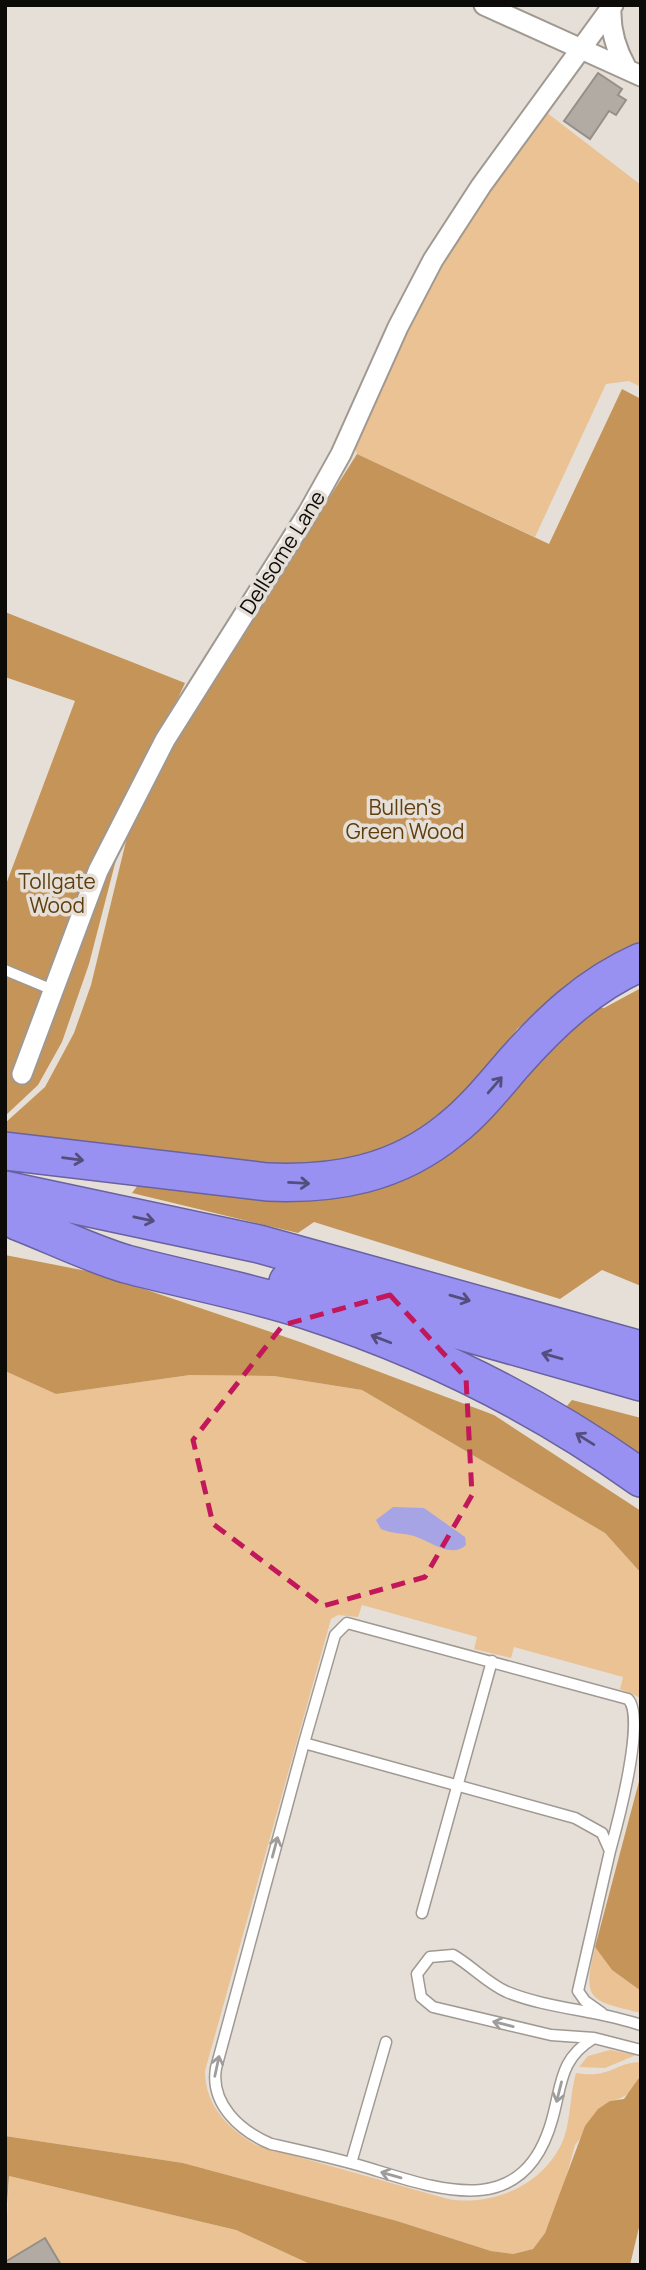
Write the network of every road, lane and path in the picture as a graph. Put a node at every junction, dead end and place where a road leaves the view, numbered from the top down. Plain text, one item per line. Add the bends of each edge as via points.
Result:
1 (484, 5) edge
2 (612, 7) edge
3 (580, 48) junction
4 (633, 72) edge
5 (641, 962) edge
6 (5, 970) edge
7 (53, 990) junction
8 (22, 1074) dead end
9 (5, 1151) edge
10 (9, 1210) edge
11 (641, 1350) edge
12 (641, 1382) edge
13 (641, 1478) edge
14 (492, 1661) junction
15 (304, 1743) junction
16 (457, 1786) junction
17 (610, 1851) junction
18 (422, 1913) dead end
19 (602, 2013) junction
20 (641, 2025) edge
21 (594, 2038) junction
22 (386, 2042) dead end
23 (641, 2050) edge
24 (351, 2163) junction

1 - 3 street
2 - 3 street, Dellsome Lane
2 - 4 street via 610,23 618,53
3 - 4 street
3 - 7 street, Dellsome Lane via 433,260 341,454 130,805 98,870
9 -> 5 highway via 310,1184 376,1171 404,1160 452,1129 541,1033 596,986
6 - 7 lane
7 - 8 street, Dellsome Lane
10 -> 11 highway via 258,1244
12 -> 10 highway via 334,1294
13 -> 10 highway via 504,1391 402,1347 305,1310 123,1263
14 - 15 lane via 353,1623 342,1625 335,1635
14 - 16 lane
14 - 17 lane via 621,1697 637,1707 638,1752
15 - 16 lane
24 -> 15 lane via 271,2144 251,2134 226,2110 215,2086 216,2068
16 - 17 lane via 584,1821 602,1833
16 - 18 lane
17 - 19 lane via 578,1991
19 - 20 lane
21 -> 19 lane via 551,2035 433,2007 421,1997 417,1974 430,1957 453,1955 492,1985 511,1993
21 - 23 lane
21 -> 24 lane via 569,2058 544,2143 529,2165 511,2179 493,2188 460,2192
22 - 24 lane

